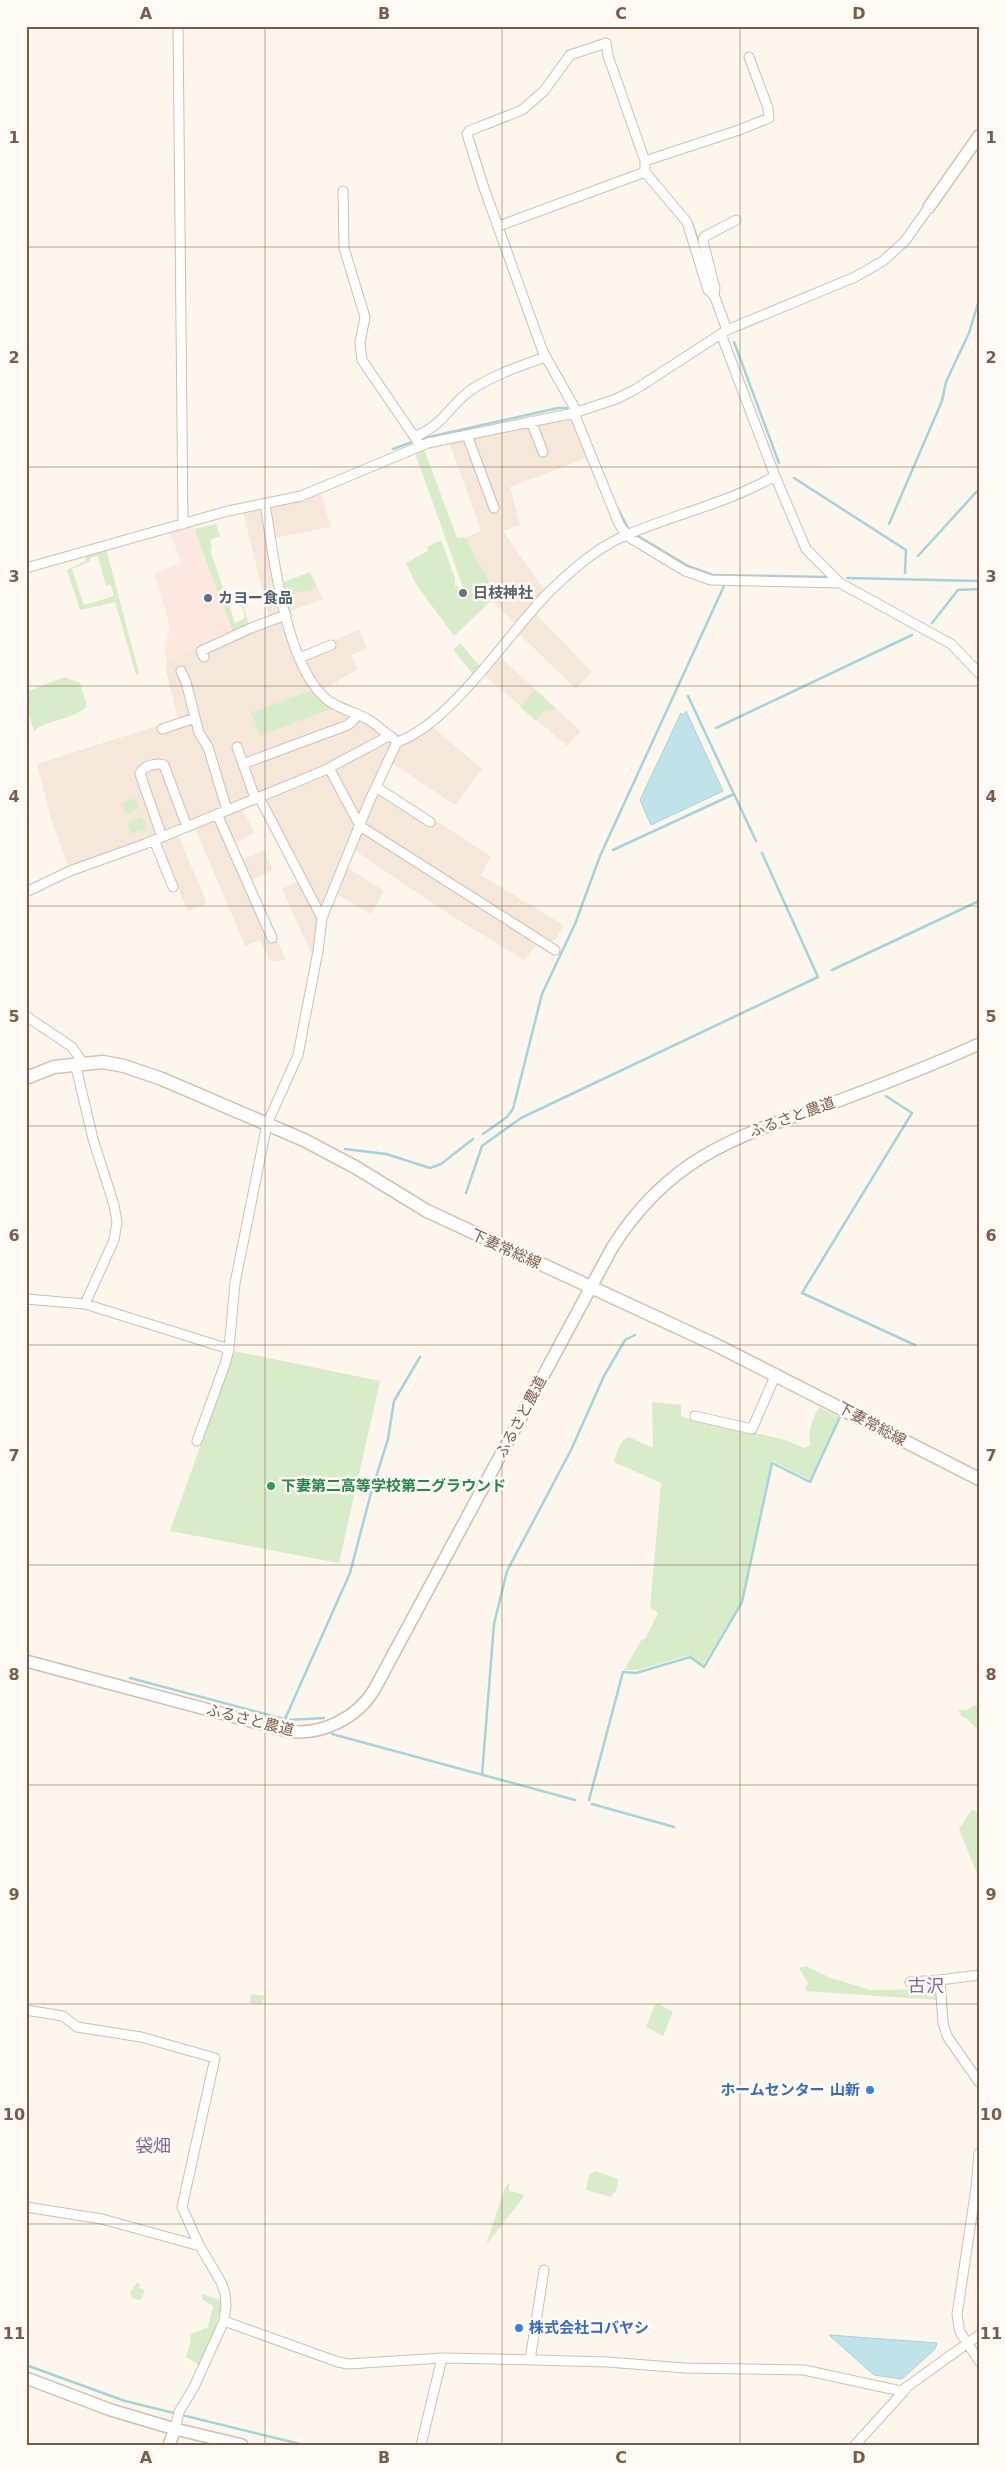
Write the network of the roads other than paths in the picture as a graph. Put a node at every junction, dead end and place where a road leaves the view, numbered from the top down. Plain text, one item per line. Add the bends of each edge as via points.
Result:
1 (178, 26) edge
2 (749, 58) dead end
3 (979, 136) edge
4 (645, 162) junction
5 (645, 172) junction
6 (343, 191) dead end
7 (929, 207) joint
8 (736, 220) dead end
9 (499, 226) junction
10 (714, 295) junction
11 (724, 332) junction
12 (546, 357) junction
13 (576, 412) junction
14 (531, 421) junction
15 (467, 435) junction
16 (418, 440) junction
17 (543, 452) dead end
18 (775, 476) junction
19 (264, 504) junction
20 (494, 508) dead end
21 (183, 524) junction
22 (627, 536) junction
23 (26, 568) edge
24 (840, 583) junction
25 (286, 616) junction
26 (331, 645) dead end
27 (204, 657) dead end
28 (299, 658) junction
29 (181, 671) dead end
30 (979, 673) edge
31 (357, 716) junction
32 (195, 718) junction
33 (162, 729) dead end
34 (389, 736) junction
35 (397, 742) junction
36 (237, 747) dead end
37 (243, 764) junction
38 (329, 768) junction
39 (376, 787) junction
40 (257, 797) junction
41 (227, 810) junction
42 (217, 814) junction
43 (430, 822) dead end
44 (360, 826) junction
45 (187, 827) junction
46 (158, 839) junction
47 (174, 887) dead end
48 (26, 892) edge
49 (322, 918) junction
50 (272, 938) dead end
51 (555, 950) dead end
52 (26, 1016) edge
53 (979, 1044) edge
54 (79, 1063) junction
55 (26, 1078) edge
56 (267, 1124) junction
57 (591, 1287) junction
58 (26, 1299) edge
59 (85, 1304) junction
60 (229, 1349) junction
61 (776, 1374) junction
62 (695, 1416) dead end
63 (198, 1441) dead end
64 (979, 1479) edge
65 (26, 1661) edge
66 (979, 1975) edge
67 (940, 1980) junction
68 (910, 1982) dead end
69 (26, 2010) edge
70 (979, 2082) edge
71 (979, 2153) edge
72 (26, 2208) edge
73 (200, 2246) junction
74 (544, 2270) dead end
75 (224, 2321) junction
76 (979, 2335) edge
77 (966, 2342) junction
78 (442, 2358) junction
79 (530, 2360) junction
80 (979, 2361) edge
81 (26, 2378) edge
82 (905, 2390) junction
83 (177, 2420) junction
84 (169, 2445) edge
85 (242, 2445) edge
86 (421, 2445) edge
87 (854, 2445) edge

1 - 21 street
2 - 4 street via 769,118
3 - 7 street
4 - 5 street
4 - 9 street via 606,43 570,55 544,91 522,110 467,134
5 - 9 street
5 - 10 street via 687,222 708,290
6 - 16 street via 344,248 365,317 360,343 362,360
7 - 11 street via 905,241 883,261 855,277
8 - 10 street via 704,237
9 - 12 street
10 - 11 street
11 - 13 street via 630,392
11 - 18 street
12 - 13 street
12 - 16 street via 524,364 472,390
13 - 14 street
13 - 22 street via 619,524
14 - 15 street
14 - 17 street
15 - 16 street
15 - 20 street
16 - 19 street via 324,488
18 - 22 street via 745,491
18 - 24 street via 806,549
19 - 21 street
19 - 25 street
21 - 23 street
22 - 24 street via 685,571 711,580
22 - 35 street via 612,542 571,572 548,593 442,713 417,734
24 - 30 street via 951,644
25 - 27 street via 201,651
25 - 28 street
26 - 28 street
28 - 31 street via 323,697
29 - 32 street
31 - 34 street via 368,719
31 - 37 street via 348,725
32 - 33 street
32 - 41 street via 208,747
34 - 35 street
34 - 38 street
35 - 39 street
36 - 37 street
37 - 40 street
38 - 40 street
38 - 44 street
39 - 43 street
39 - 44 street
40 - 41 street
40 - 49 street
41 - 42 street
42 - 45 street
42 - 50 street
44 - 49 street
44 - 51 street
45 - 46 street
45 - 46 street via 164,765 144,768 140,774
46 - 47 street
46 - 48 street via 70,871
49 - 56 street via 298,1055
52 - 54 street via 72,1047
53 - 57 street, ふるさと農道 via 918,1072 742,1136 707,1153 670,1179 640,1209 619,1237
54 - 55 main road, 下妻常総線 via 54,1067
54 - 56 main road, 下妻常総線 via 110,1063 135,1069
54 - 59 street via 93,1139 118,1222 114,1240
56 - 57 main road, 下妻常総線 via 355,1167 444,1220
56 - 60 street via 235,1283
57 - 61 main road, 下妻常総線
57 - 65 street, ふるさと農道 via 374,1690 349,1716 314,1730 288,1731
58 - 59 street
59 - 60 street
60 - 63 street
61 - 62 street via 752,1429
61 - 64 main road, 下妻常総線
66 - 67 street
67 - 68 street
67 - 70 street via 947,2036
69 - 73 street via 63,2016 77,2027 141,2038 215,2058 182,2207
71 - 77 street via 957,2315 960,2332
72 - 73 street via 102,2219
73 - 75 street via 225,2293
74 - 79 street
75 - 78 street via 338,2362 359,2364
75 - 83 street
76 - 77 street
77 - 80 street
77 - 82 street
78 - 79 street
78 - 86 street
79 - 82 street via 804,2370
81 - 83 street via 111,2410
82 - 87 street
83 - 84 street
83 - 85 street

